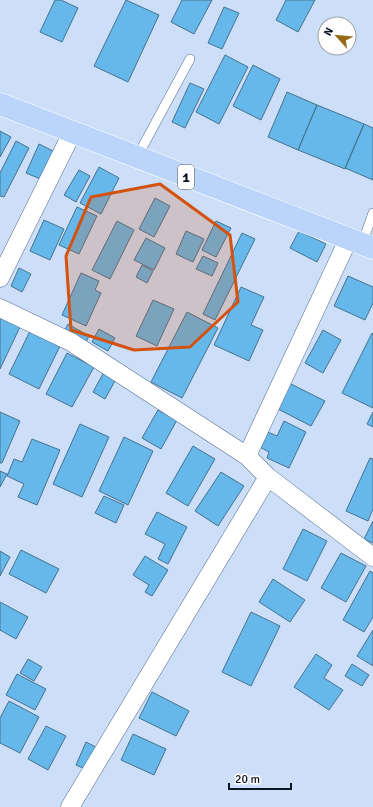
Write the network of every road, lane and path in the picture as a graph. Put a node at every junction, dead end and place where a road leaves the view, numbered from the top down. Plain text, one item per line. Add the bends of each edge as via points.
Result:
1 (190, 58) dead end
2 (0, 104) edge
3 (72, 133) junction
4 (137, 158) junction
5 (373, 213) edge
6 (361, 244) edge
7 (0, 278) edge
8 (0, 308) edge
9 (247, 456) junction
10 (268, 477) junction
11 (373, 557) edge
12 (70, 807) edge

1 - 4 lane
2 - 3 highway, 1
3 - 4 highway, 1
3 - 7 street
4 - 6 highway, 1
5 - 6 lane
6 - 9 street
8 - 9 street via 70,342
9 - 10 street
10 - 11 street
10 - 12 street

